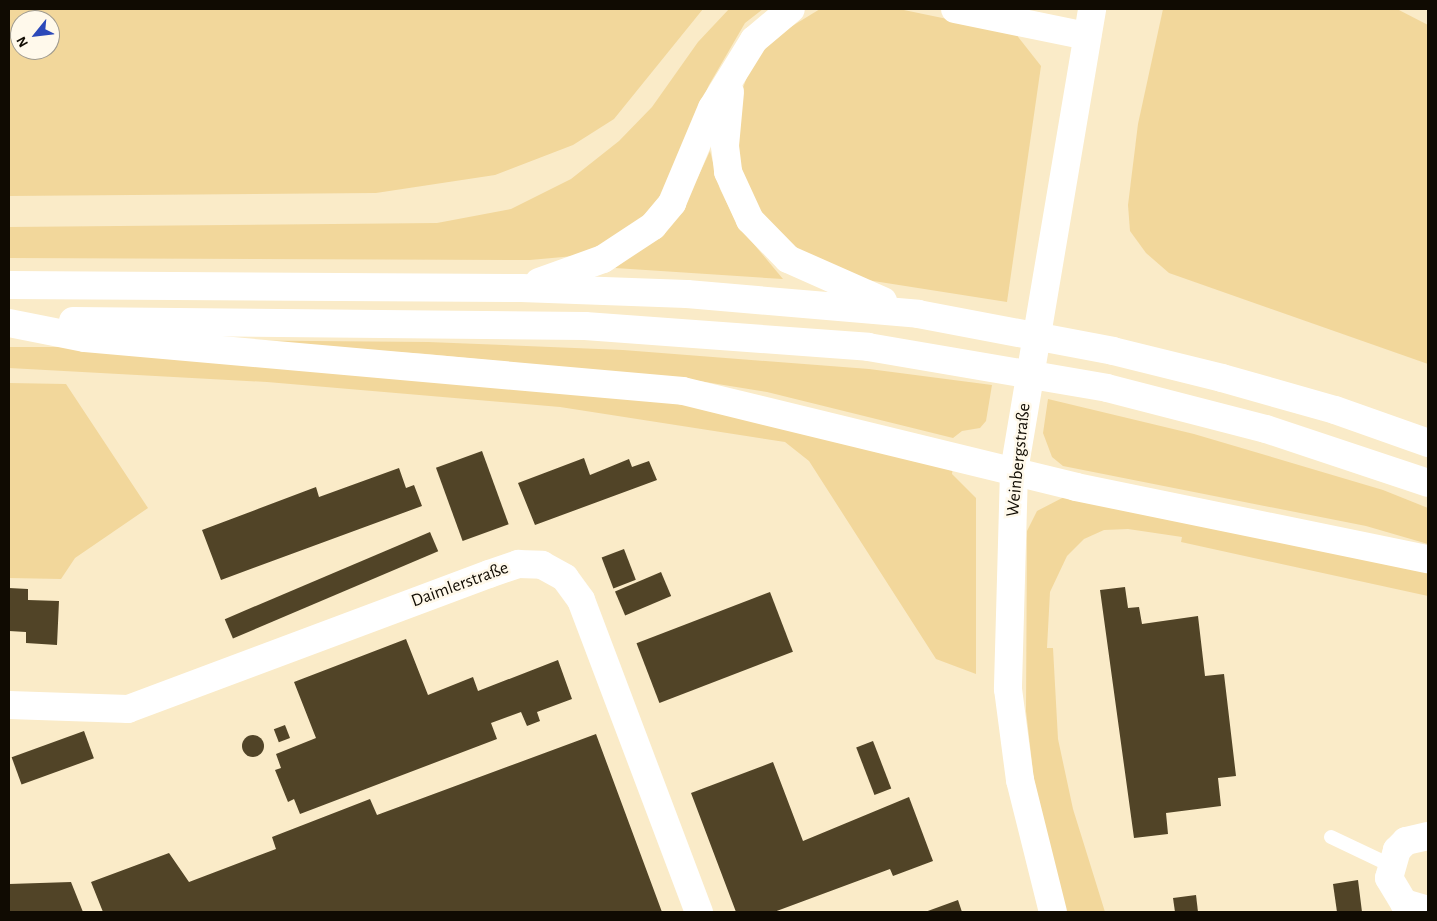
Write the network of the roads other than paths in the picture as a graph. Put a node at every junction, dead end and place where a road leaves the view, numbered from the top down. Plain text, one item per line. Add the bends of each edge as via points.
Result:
1 (791, 9) edge
2 (955, 9) edge
3 (1092, 9) edge
4 (1087, 36) junction
5 (733, 74) junction
6 (9, 285) edge
7 (521, 288) junction
8 (918, 314) junction
9 (9, 322) edge
10 (1428, 444) edge
11 (1014, 471) junction
12 (1428, 483) edge
13 (1428, 559) edge
14 (9, 705) edge
15 (1331, 836) dead end
16 (1428, 836) edge
17 (1390, 865) junction
18 (1418, 910) edge
19 (699, 912) edge
20 (1053, 912) edge

1 - 5 main road via 754,40
2 - 4 main road
3 - 4 main road, Weinbergstraße
4 - 11 main road, Weinbergstraße via 1046,265
5 - 7 main road via 712,108 689,171 653,226 602,259
5 - 8 main road via 725,146 728,172 750,220 788,259 816,274
6 - 7 main road
7 - 8 main road via 687,294
8 - 10 main road via 1113,350 1335,410
9 - 11 main road via 95,339 683,391
9 - 12 main road via 585,326 868,347 1107,388 1266,429
11 - 13 main road
11 - 20 main road, Weinbergstraße via 1008,689 1020,780
14 - 19 main road, Daimlerstraße via 128,709 489,574 518,564 542,565 565,578 581,600
15 - 17 lane
16 - 17 main road via 1406,841
17 - 18 main road via 1395,893

